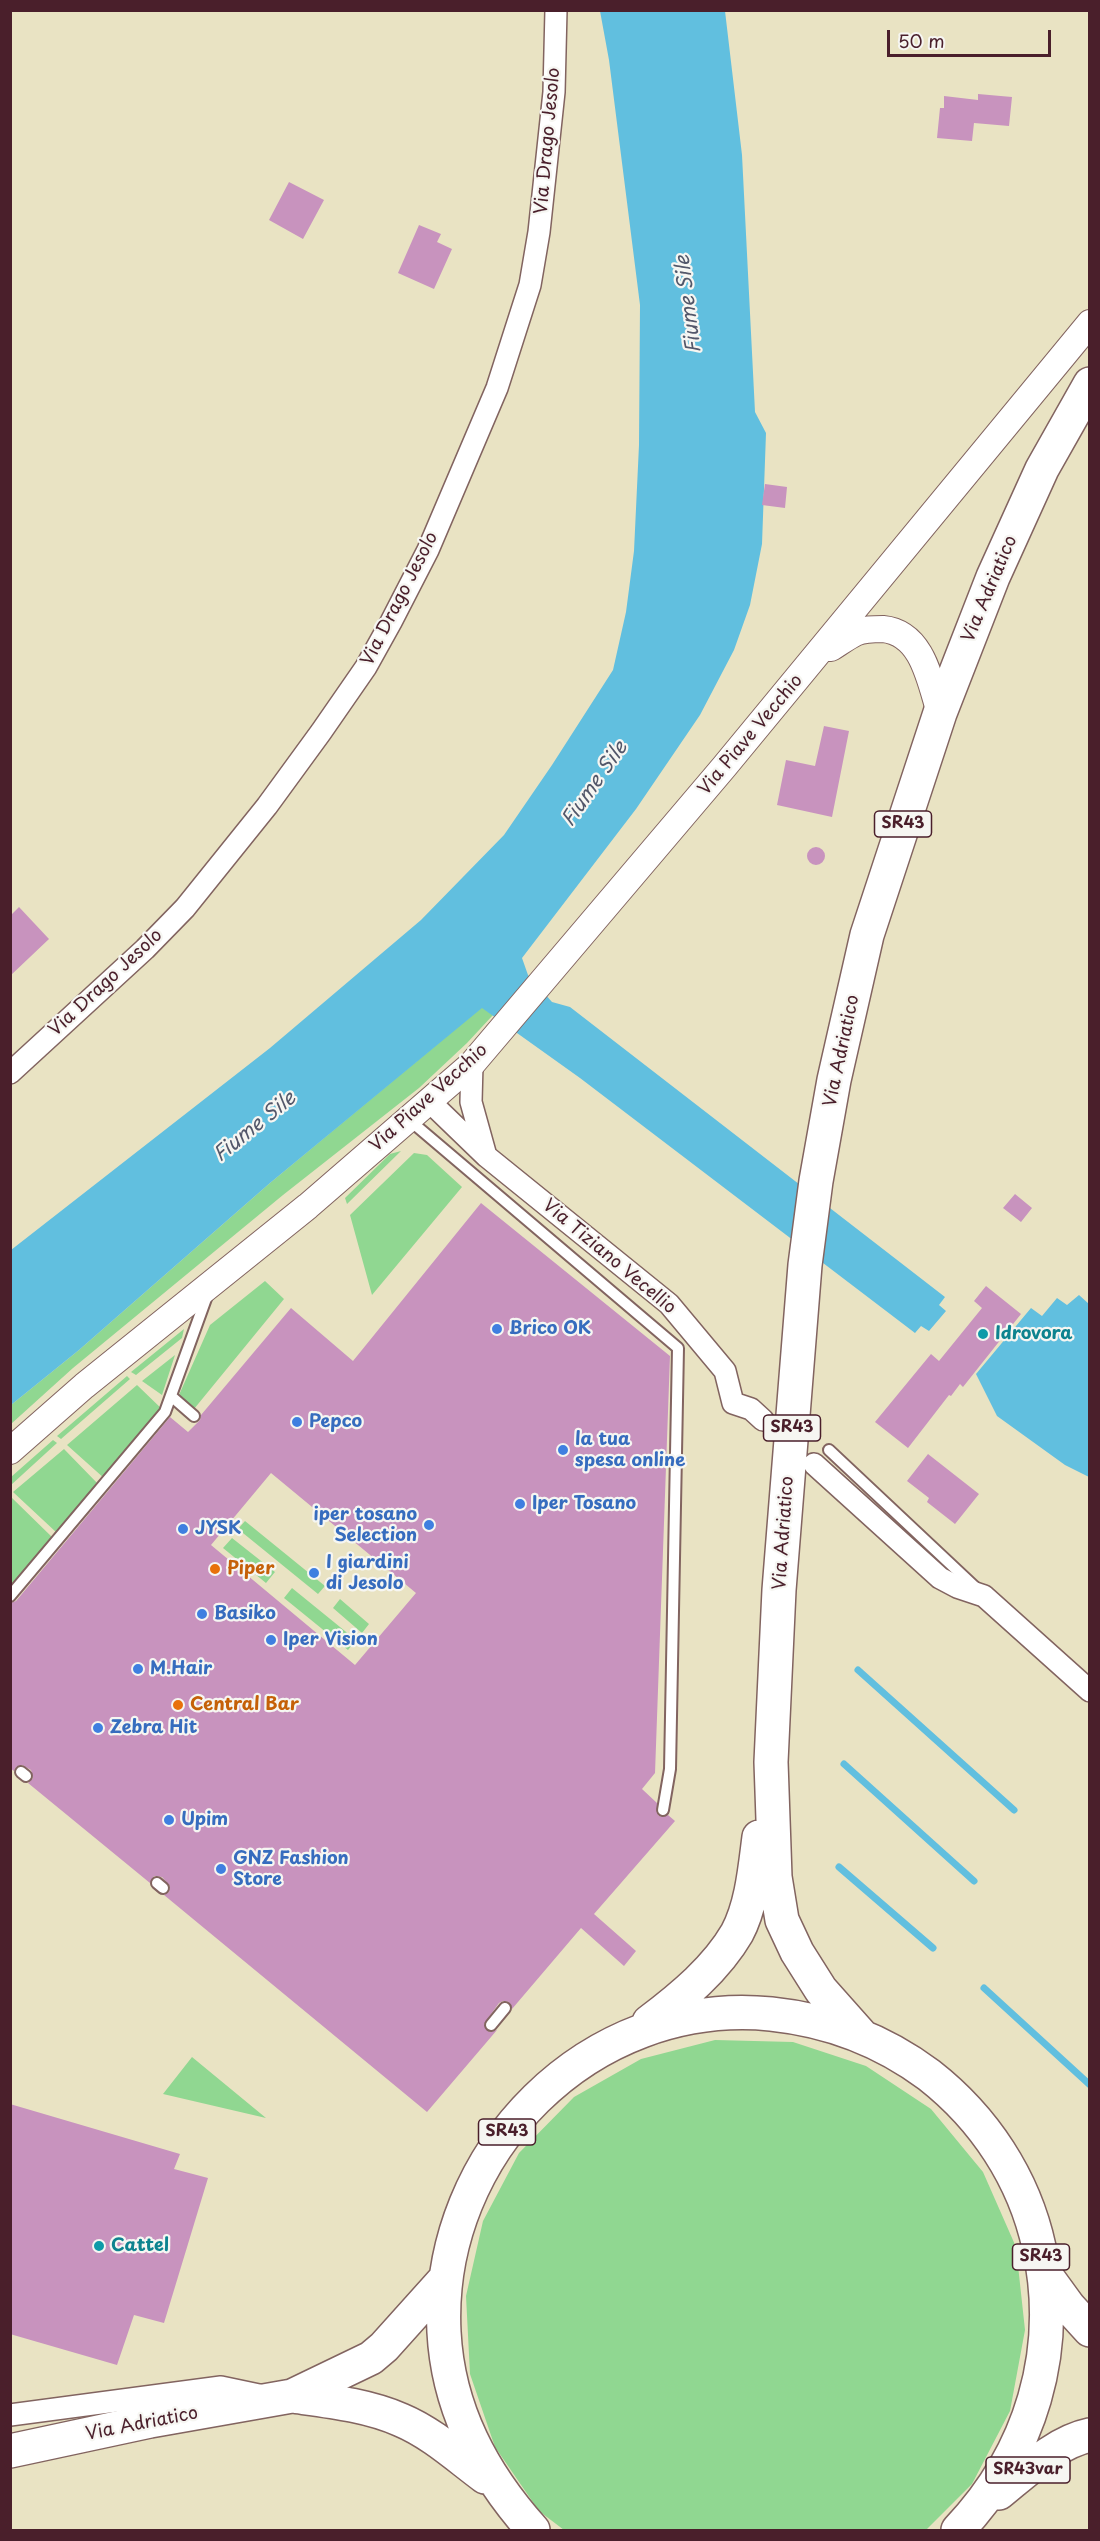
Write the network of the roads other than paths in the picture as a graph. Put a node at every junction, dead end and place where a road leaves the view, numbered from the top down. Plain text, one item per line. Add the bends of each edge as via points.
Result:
1 (556, 10) edge
2 (1089, 323) edge
3 (1089, 384) edge
4 (813, 660) junction
5 (940, 713) junction
6 (472, 1064) junction
7 (10, 1073) edge
8 (428, 1100) junction
9 (407, 1118) junction
10 (486, 1156) junction
11 (212, 1281) junction
12 (171, 1396) junction
13 (194, 1416) dead end
14 (762, 1420) dead end
15 (10, 1451) edge
16 (821, 1457) dead end
17 (10, 1596) edge
18 (1089, 1691) edge
19 (771, 1762) junction
20 (663, 1810) dead end
21 (505, 2008) dead end
22 (491, 2025) dead end
23 (632, 2034) junction
24 (861, 2035) junction
25 (1045, 2274) junction
26 (446, 2278) junction
27 (1089, 2330) edge
28 (283, 2397) junction
29 (10, 2415) edge
30 (1089, 2435) edge
31 (10, 2451) edge
32 (494, 2484) junction
33 (965, 2523) edge
34 (533, 2530) edge

1 - 7 street, Via Drago Jesolo via 553,104 530,285 497,388 428,550 366,667 267,806 185,908
2 - 4 street, Via Piave Vecchio
3 - 5 main road, Via Adriatico / SR43 via 1037,480 993,577
4 - 5 street, Via Piave Vecchio via 857,632 892,630 916,647
4 - 6 street, Via Piave Vecchio
5 - 19 main road, Via Adriatico / SR43 via 867,935 816,1181 805,1265 779,1590
6 - 8 street, Via Piave Vecchio
6 - 10 street via 471,1102
8 - 9 street, Via Piave Vecchio
8 - 10 street, Via Tiziano Vecellio
9 - 11 street, Via Piave Vecchio via 308,1206
9 - 20 lane via 678,1348 670,1769
10 - 14 street, Via Tiziano Vecellio via 669,1304 725,1371 733,1403 752,1409
11 - 12 lane
11 - 15 street, Via Piave Vecchio
12 - 13 lane
12 - 17 lane via 165,1412
16 - 18 street via 940,1578 984,1596
19 - 23 main road, Via Adriatico / SR43 via 748,1904 737,1933 689,1991
19 - 24 main road, Via Adriatico / SR43 via 775,1877 782,1920 796,1952 821,1990
21 - 22 lane
23 - 24 main road, SR43 via 688,2018 747,2012 805,2018
23 - 26 main road, SR43 via 576,2065 526,2106 488,2157 460,2216
24 - 25 main road, SR43 via 908,2059 949,2091 985,2130 1013,2174 1034,2223
25 - 27 main road
25 - 33 main road, SR43 via 1047,2339 1035,2403 1010,2462
26 - 28 main road, Via Adriatico / SR43 via 371,2358
26 - 32 main road, SR43 via 444,2332 452,2385 469,2437
28 - 29 street, Via Adriatico via 222,2387
28 - 31 main road, Via Adriatico / SR43
28 - 32 main road, Via Adriatico / SR43 via 361,2408 401,2420 438,2441
30 - 33 main road, SR43var via 1040,2460
32 - 34 main road, SR43

